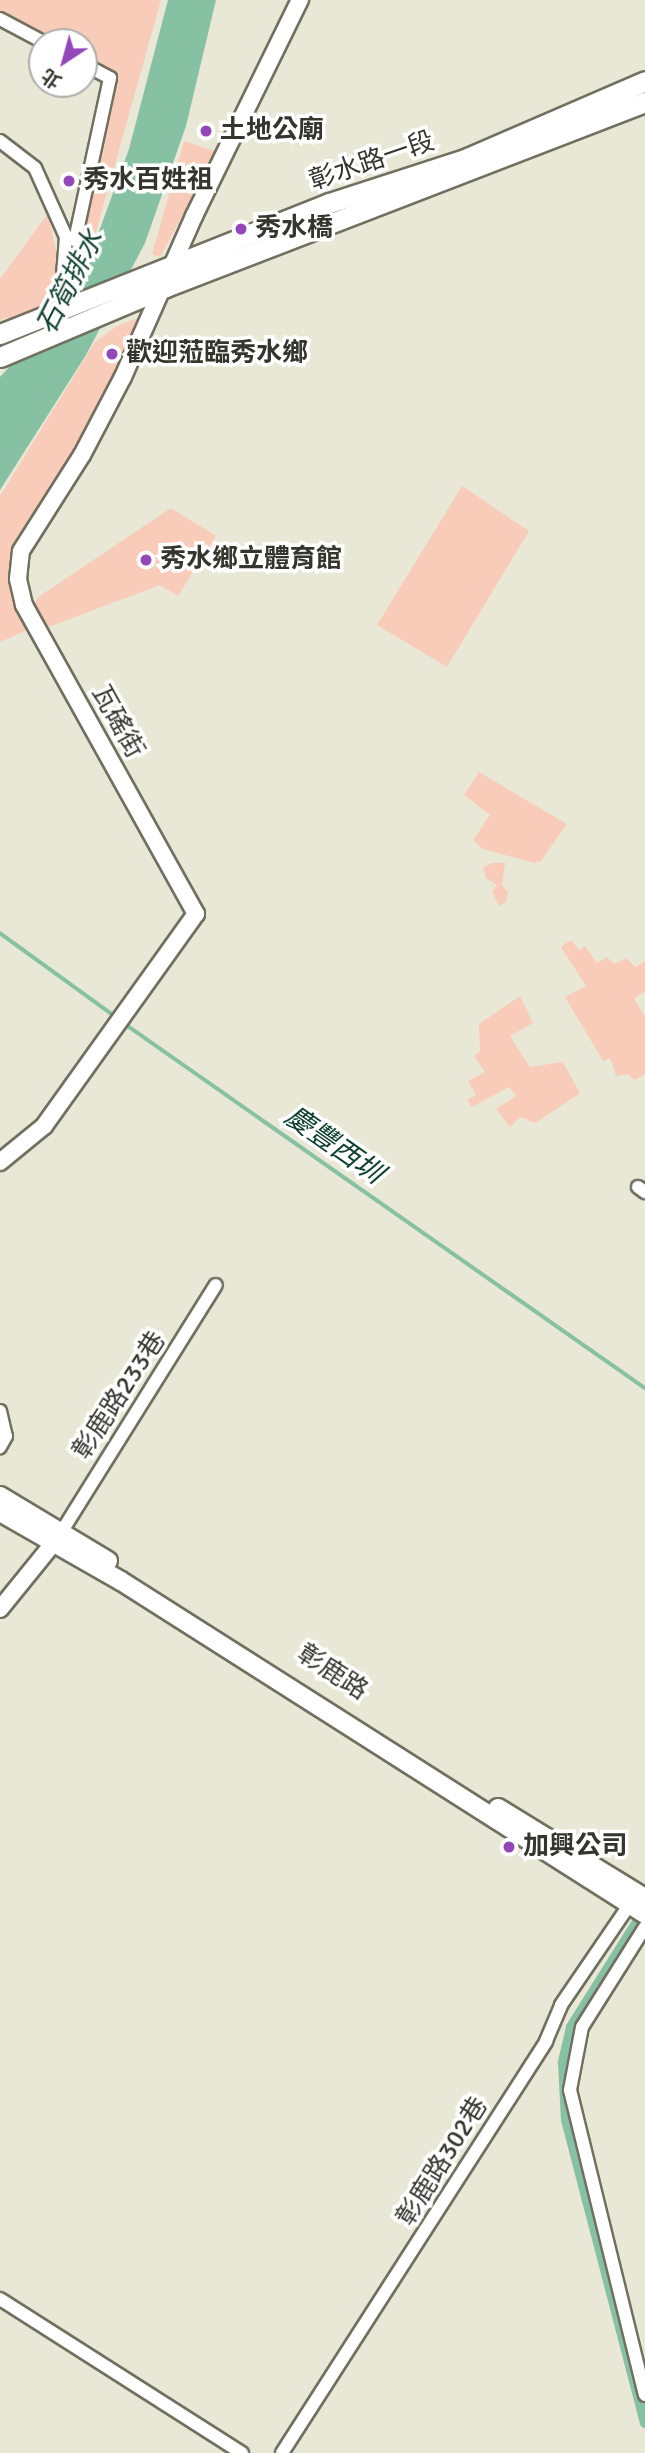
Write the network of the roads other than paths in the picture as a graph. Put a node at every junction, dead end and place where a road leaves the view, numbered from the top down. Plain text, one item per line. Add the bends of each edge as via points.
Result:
1 (300, 0) edge
2 (0, 19) edge
3 (28, 34) edge
4 (98, 72) edge
5 (645, 81) edge
6 (645, 102) edge
7 (0, 141) edge
8 (66, 237) junction
9 (169, 277) junction
10 (60, 314) junction
11 (0, 334) edge
12 (0, 357) edge
13 (0, 1162) edge
14 (216, 1285) dead end
15 (0, 1412) edge
16 (0, 1447) edge
17 (0, 1496) edge
18 (0, 1512) edge
19 (59, 1537) junction
20 (0, 1609) edge
21 (639, 1902) edge
22 (645, 1927) edge
23 (0, 2299) edge
24 (645, 2395) edge
25 (242, 2453) edge
26 (282, 2453) edge

1 - 9 street
2 - 3 street
4 - 8 street via 110,78 75,240
5 - 9 main road, 彰水路一段 via 465,159 329,203
6 - 9 main road, 彰水路一段
7 - 8 street via 35,168
8 - 10 street
9 - 10 main road, 彰水路一段
9 - 12 main road
9 - 13 street, 瓦磘街 via 82,454 21,551 18,579 24,605 196,914 44,1126
10 - 11 main road
14 - 19 street, 彰鹿路233巷
15 - 16 street via 6,1436
17 - 19 main road, 彰鹿路
18 - 19 main road, 彰鹿路
19 - 20 street
19 - 21 main road, 彰鹿路
21 - 26 street, 彰鹿路302巷 via 561,2006 546,2041
22 - 24 street via 582,2027 570,2090
23 - 25 street

